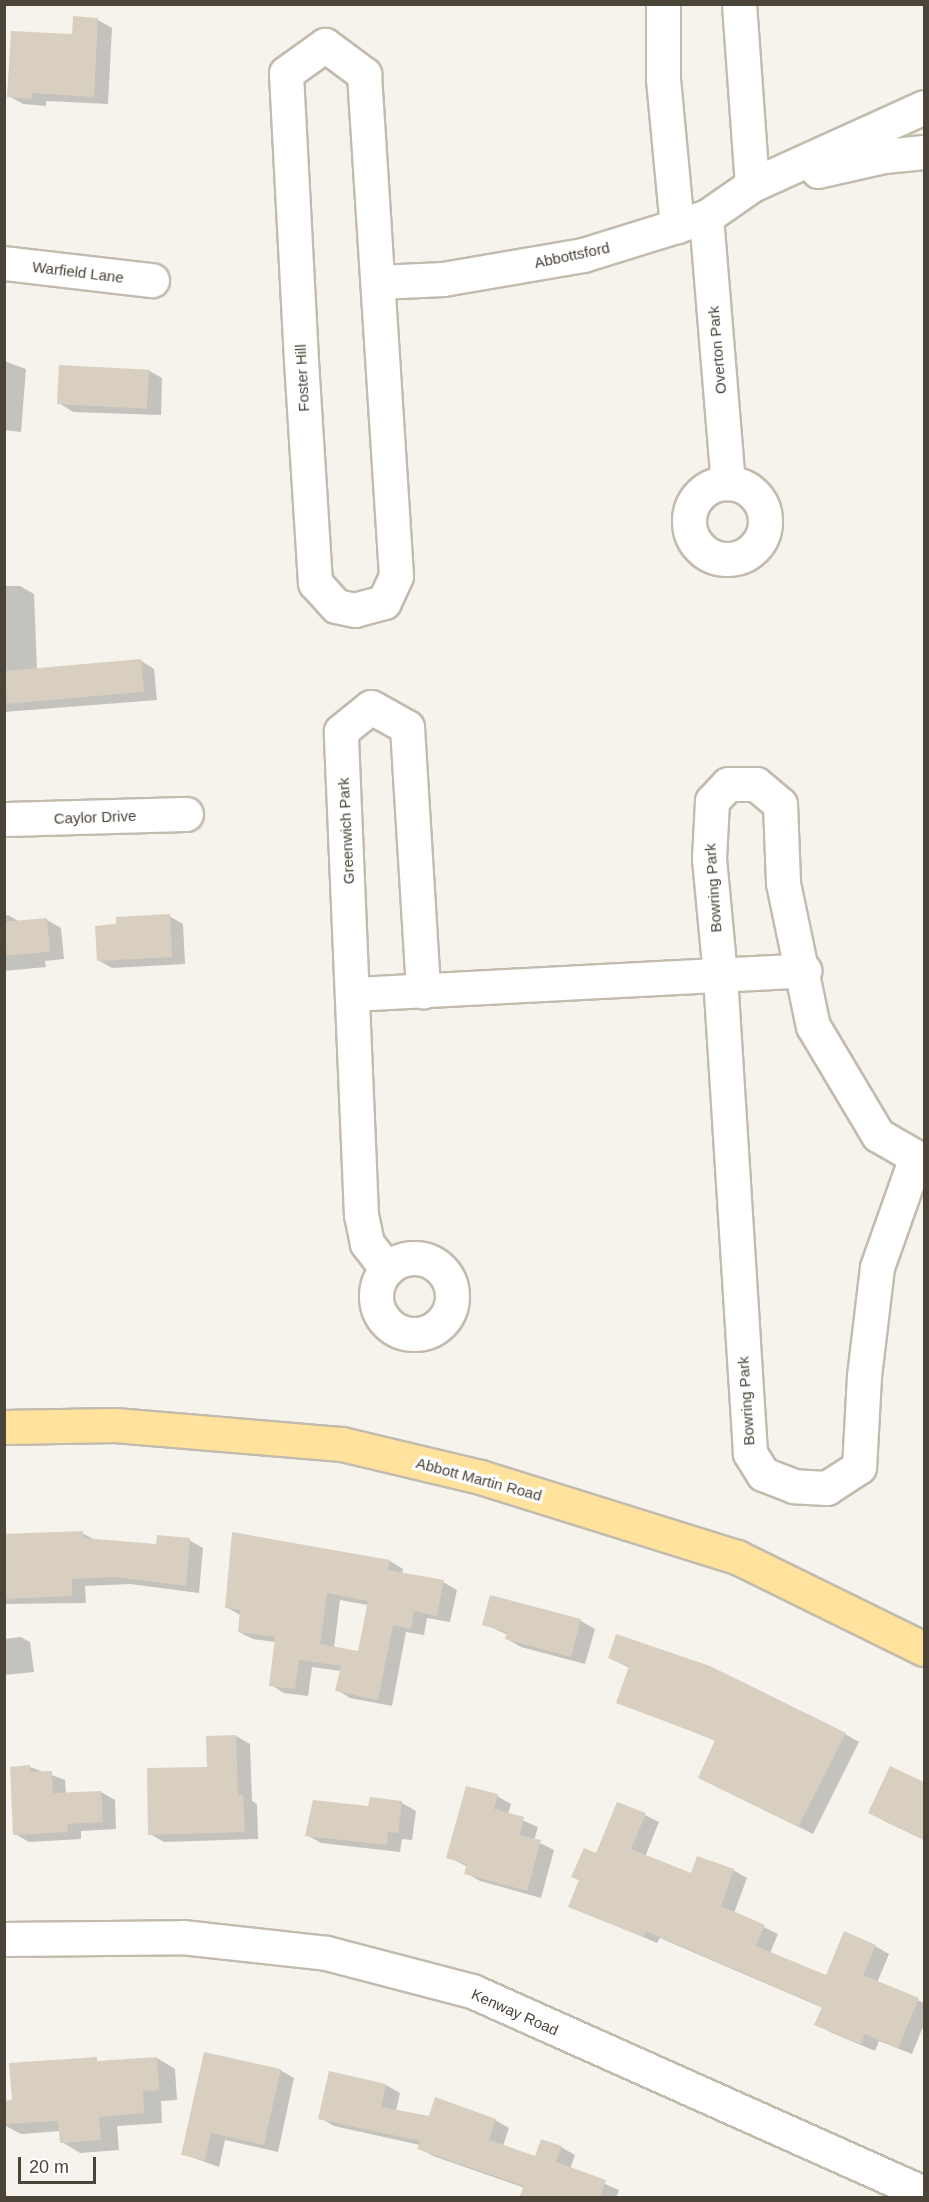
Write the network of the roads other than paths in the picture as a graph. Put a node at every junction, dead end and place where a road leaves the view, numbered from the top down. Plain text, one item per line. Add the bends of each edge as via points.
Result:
1 (663, 4) edge
2 (739, 4) edge
3 (924, 107) edge
4 (924, 152) edge
5 (752, 185) junction
6 (692, 222) junction
7 (4, 263) edge
8 (152, 280) dead end
9 (378, 282) junction
10 (728, 483) dead end
11 (186, 814) dead end
12 (4, 819) edge
13 (804, 970) junction
14 (720, 975) junction
15 (423, 992) junction
16 (353, 994) junction
17 (920, 1160) edge
18 (387, 1269) dead end
19 (4, 1427) edge
20 (924, 1649) edge
21 (4, 1939) edge
22 (924, 2193) edge

1 - 6 street, Overton Park via 663,79
2 - 5 street
3 - 5 street, Abbottsford
4 - 5 street, Abbottsford via 884,156
5 - 6 street, Abbottsford
6 - 9 street, Abbottsford via 583,255 443,279
6 - 10 street, Overton Park
7 - 8 street, Warfield Lane
9 - 9 street, Foster Hill via 364,74 325,45 286,73 301,360 315,583 336,606 355,610 384,602 396,576
11 - 12 street, Caylor Drive
13 - 14 street
13 - 14 street, Bowring Park via 783,883 780,804 756,784 728,784 712,801 709,858
13 - 17 street, Bowring Park via 813,1026 878,1135
14 - 15 street
14 - 17 street, Bowring Park via 750,1453 763,1474 794,1486 827,1488 859,1467 864,1376 877,1267
15 - 16 street
15 - 16 street, Greenwich Park via 407,727 371,707 341,731
16 - 18 street, Greenwich Park via 361,1215 368,1243
19 - 20 main road, Abbott Martin Road via 115,1425 342,1444 480,1477 737,1557
21 - 22 street, Kenway Road via 182,1937 326,1953 472,1991

